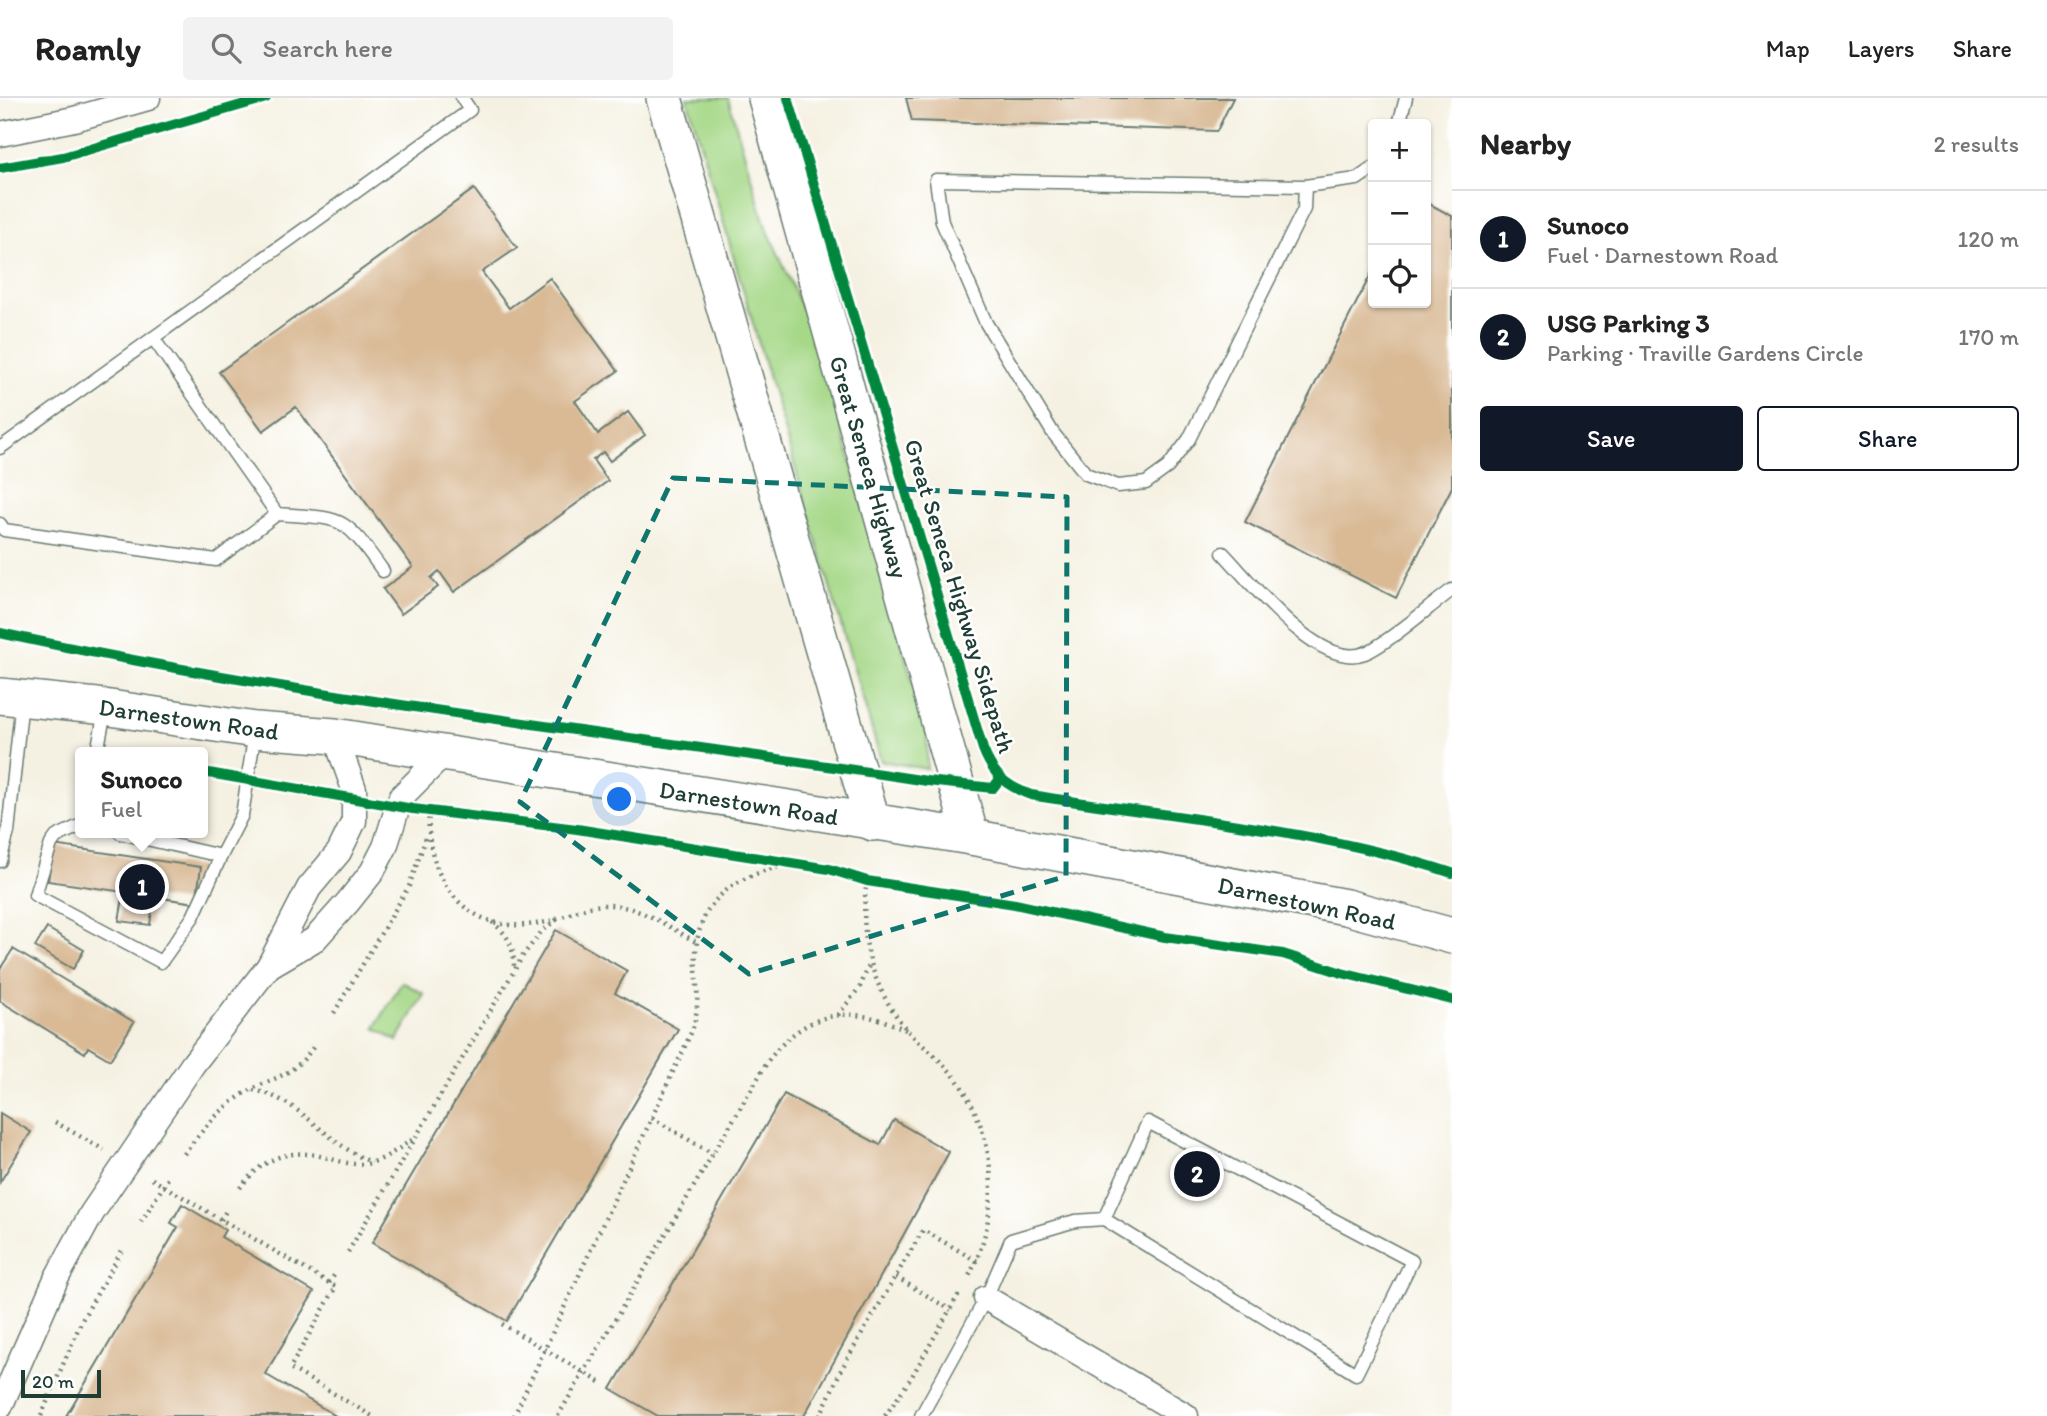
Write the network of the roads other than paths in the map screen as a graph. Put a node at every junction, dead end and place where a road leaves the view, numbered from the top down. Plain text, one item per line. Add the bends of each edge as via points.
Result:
1 (148, 98) edge
2 (462, 98) edge
3 (664, 98) edge
4 (766, 98) edge
5 (1406, 98) edge
6 (1400, 119) edge
7 (0, 134) edge
8 (1368, 172) edge
9 (1305, 186) junction
10 (153, 338) junction
11 (0, 448) edge
12 (277, 514) junction
13 (0, 524) edge
14 (1223, 553) dead end
15 (383, 571) dead end
16 (1452, 590) edge
17 (11, 698) edge
18 (106, 707) junction
19 (255, 730) junction
20 (335, 736) junction
21 (98, 747) edge
22 (443, 755) junction
23 (873, 823) junction
24 (75, 828) edge
25 (971, 837) junction
26 (142, 838) edge
27 (221, 856) junction
28 (0, 861) edge
29 (1452, 936) edge
30 (269, 966) junction
31 (1104, 1219) junction
32 (986, 1298) junction
33 (0, 1407) edge
34 (1178, 1414) edge
35 (921, 1416) edge

1 - 7 street via 74,120
2 - 10 lane via 470,110
3 - 23 main road
4 - 25 main road, Great Seneca Highway
5 - 6 lane
8 - 9 lane via 1357,180
9 - 9 lane via 1076,182 936,180 942,222 986,323 1053,433 1086,474 1118,486 1146,483 1168,467 1189,439 1304,209
10 - 11 lane
10 - 12 lane
12 - 13 lane via 216,560 4,530
12 - 15 lane via 336,519 354,530
14 - 16 lane via 1299,632 1348,656 1366,653
17 - 18 main road, Darnestown Road
17 - 28 lane via 8,832
18 - 19 main road, Darnestown Road
18 - 21 lane
19 - 20 main road, Darnestown Road
19 - 27 lane via 242,815
20 - 22 main road, Darnestown Road
20 - 30 street via 354,789 354,821 339,852 309,888
22 - 23 main road, Darnestown Road
22 - 30 street via 401,797 372,872 348,902 315,939
23 - 25 main road, Darnestown Road
24 - 27 lane via 51,844 35,895 161,962 193,916
25 - 29 main road, Darnestown Road via 1346,907
26 - 27 lane
30 - 33 street via 193,1065 92,1213 56,1279
31 - 31 lane via 1356,1374 1412,1261 1148,1122
31 - 32 lane via 1075,1221 1011,1240
32 - 34 street
32 - 35 lane

